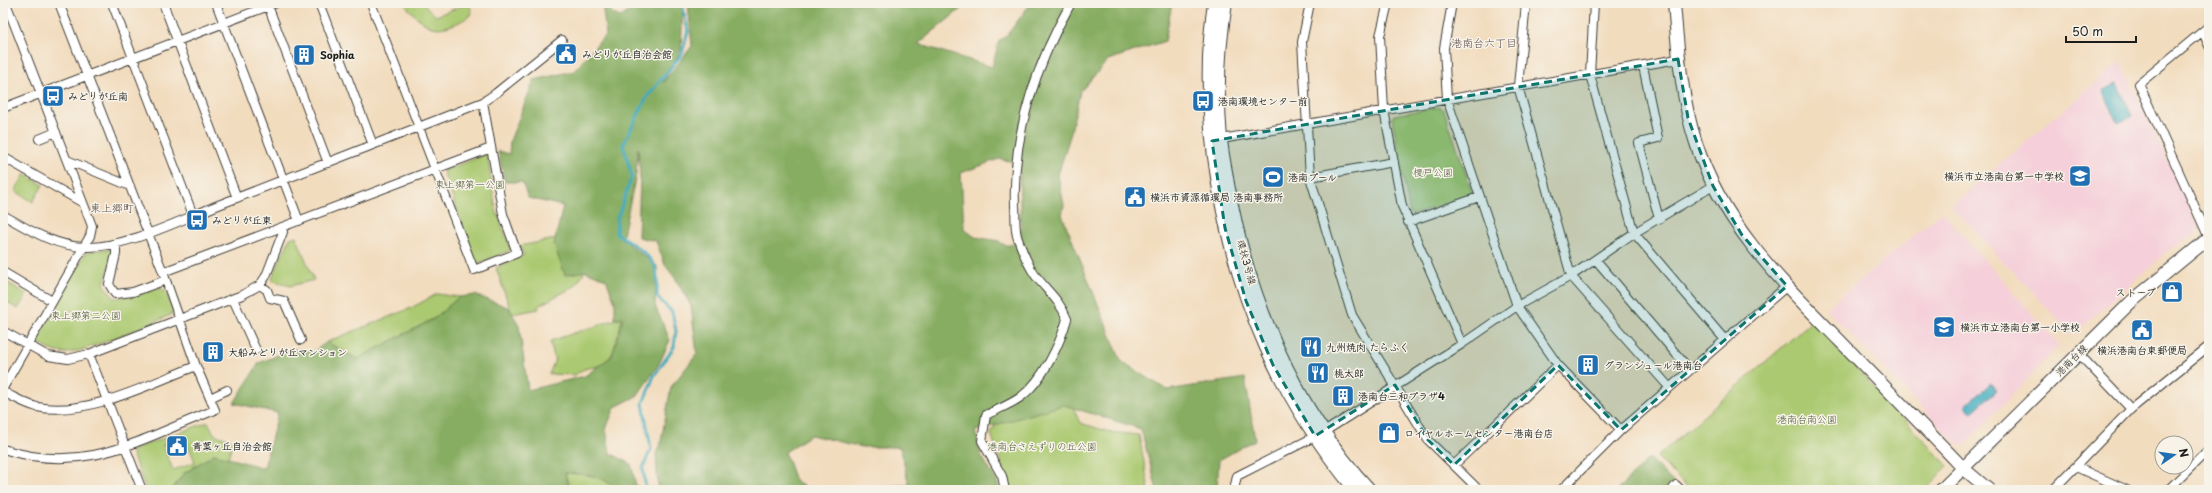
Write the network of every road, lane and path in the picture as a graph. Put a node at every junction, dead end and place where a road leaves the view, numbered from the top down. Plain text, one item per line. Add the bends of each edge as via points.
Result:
1 (6, 3) edge
2 (59, 3) edge
3 (112, 3) edge
4 (163, 3) edge
5 (216, 3) edge
6 (276, 3) edge
7 (319, 3) edge
8 (371, 3) edge
9 (1071, 3) edge
10 (1214, 3) edge
11 (1226, 3) edge
12 (1310, 3) edge
13 (1388, 3) edge
14 (1452, 3) edge
15 (1526, 3) edge
16 (1594, 3) edge
17 (1674, 3) edge
18 (267, 5) edge
19 (223, 23) junction
20 (2206, 29) edge
21 (562, 40) dead end
22 (178, 41) junction
23 (2209, 46) edge
24 (134, 58) junction
25 (1678, 59) junction
26 (1643, 66) junction
27 (1590, 75) junction
28 (88, 76) junction
29 (1518, 86) junction
30 (42, 93) junction
31 (1447, 99) junction
32 (483, 102) junction
33 (3, 108) edge
34 (1384, 110) junction
35 (1307, 124) junction
36 (419, 127) junction
37 (56, 132) junction
38 (39, 139) dead end
39 (1216, 140) junction
40 (373, 145) junction
41 (491, 148) junction
42 (3, 157) edge
43 (67, 160) junction
44 (1394, 162) junction
45 (328, 163) junction
46 (436, 169) junction
47 (1310, 177) junction
48 (283, 181) junction
49 (130, 186) junction
50 (1713, 186) junction
51 (1479, 197) junction
52 (237, 198) junction
53 (83, 203) junction
54 (3, 215) edge
55 (193, 215) junction
56 (1659, 219) junction
57 (299, 221) junction
58 (1408, 222) junction
59 (282, 227) junction
60 (147, 233) junction
61 (1634, 233) junction
62 (2209, 238) edge
63 (116, 243) junction
64 (84, 247) junction
65 (1596, 260) junction
66 (3, 272) edge
67 (164, 276) junction
68 (1571, 276) junction
69 (260, 285) junction
70 (1787, 286) junction
71 (232, 299) junction
72 (52, 301) junction
73 (1517, 306) junction
74 (180, 320) junction
75 (3, 331) edge
76 (301, 340) dead end
77 (1725, 340) junction
78 (27, 344) junction
79 (1462, 344) junction
80 (2209, 346) edge
81 (256, 350) dead end
82 (2078, 353) junction
83 (89, 354) junction
84 (1558, 365) junction
85 (196, 366) junction
86 (1689, 369) junction
87 (1395, 385) junction
88 (1669, 387) junction
89 (3, 388) edge
90 (227, 390) dead end
91 (3, 392) edge
92 (210, 398) junction
93 (106, 401) junction
94 (2131, 409) junction
95 (1621, 430) junction
96 (1319, 434) junction
97 (126, 447) junction
98 (3, 449) edge
99 (2209, 450) edge
100 (1454, 465) junction
101 (2076, 467) junction
102 (1963, 468) junction
103 (142, 490) edge
104 (1006, 490) edge
105 (1234, 490) edge
106 (1356, 490) edge
107 (1370, 490) edge
108 (1480, 490) edge
109 (1561, 490) edge
110 (1672, 490) edge
111 (1681, 490) edge
112 (1941, 490) edge
113 (1989, 490) edge
114 (2053, 490) edge
115 (2127, 490) edge
116 (2168, 490) edge

1 - 30 street
2 - 28 street
3 - 24 street
4 - 22 street
5 - 19 street
6 - 18 street
7 - 40 street
8 - 36 street
9 - 104 street via 1032,88 1020,131 1015,165 1017,238 1034,274 1061,304 1067,319 1054,353 1034,384 1022,396 986,415 982,440 1002,476
10 - 39 street, 環状3号線 via 1209,57
11 - 39 street, 環状3号線
12 - 35 street via 1302,42
13 - 34 street via 1380,36
14 - 31 street via 1444,48
15 - 29 street
16 - 27 street
17 - 25 street
18 - 19 street
18 - 45 street
19 - 22 street
19 - 48 street
20 - 23 street
20 - 62 street via 2139,84
21 - 32 street
22 - 24 street
22 - 52 street
24 - 28 street
24 - 55 street
25 - 26 street
25 - 50 street via 1688,118
26 - 27 street
26 - 56 street via 1658,138 1639,143
27 - 29 street
27 - 61 street
28 - 30 street
28 - 49 street
29 - 31 street
29 - 68 street
30 - 33 street
30 - 37 street
31 - 34 street
31 - 51 street
32 - 36 street
32 - 41 street
34 - 35 street
34 - 44 street
35 - 39 street
35 - 47 street
36 - 40 street
36 - 46 street
37 - 38 street
37 - 43 street
39 - 96 street, 環状3号線 via 1244,259 1265,320
40 - 45 street
41 - 46 street
41 - 46 street via 503,214 517,253 474,270
42 - 53 street
43 - 49 street
43 - 53 street
44 - 47 street
44 - 58 street via 1402,206
45 - 48 street
46 - 57 street
47 - 87 street via 1352,315
48 - 52 street
48 - 57 street
49 - 60 street
50 - 56 street
50 - 70 street via 1742,235
51 - 58 street
51 - 73 street
52 - 55 street
53 - 64 street via 92,226
54 - 64 street via 56,242
55 - 60 street
56 - 61 street
57 - 59 street
58 - 79 street
59 - 67 street
59 - 69 street via 283,232
60 - 63 street
60 - 67 street
61 - 65 street
61 - 77 street
62 - 82 street, 港南台線 via 2131,302
63 - 64 street
63 - 67 street via 109,284 114,294 133,292
64 - 72 street
65 - 68 street
65 - 86 street
66 - 72 street
67 - 74 street
68 - 73 street
68 - 88 street
69 - 71 street
69 - 76 street via 267,290 270,298 284,300
70 - 77 street
70 - 102 street
71 - 74 street
71 - 81 street
72 - 78 street
73 - 79 street
73 - 84 street
74 - 83 street
74 - 85 street
75 - 78 street
77 - 86 street
78 - 83 street via 48,356 68,359
78 - 89 street
79 - 87 street
80 - 94 street
82 - 94 street
82 - 102 street, 港南台線
83 - 93 street
84 - 95 street
84 - 100 street
85 - 92 street
85 - 93 street
86 - 88 street
87 - 96 street
87 - 100 street via 1428,440
88 - 95 street
90 - 92 street
91 - 93 street via 35,406 51,409 71,409
92 - 97 street via 215,410
93 - 97 street
94 - 101 street
95 - 109 street
96 - 105 street via 1237,476
96 - 106 street, 環状3号線
96 - 107 street, 環状3号線
97 - 98 street via 100,455 72,459 25,456
97 - 103 street
99 - 116 street
100 - 108 street
101 - 114 street
101 - 115 street
102 - 112 street, 港南台線
102 - 113 street
110 - 111 street via 1676,486

